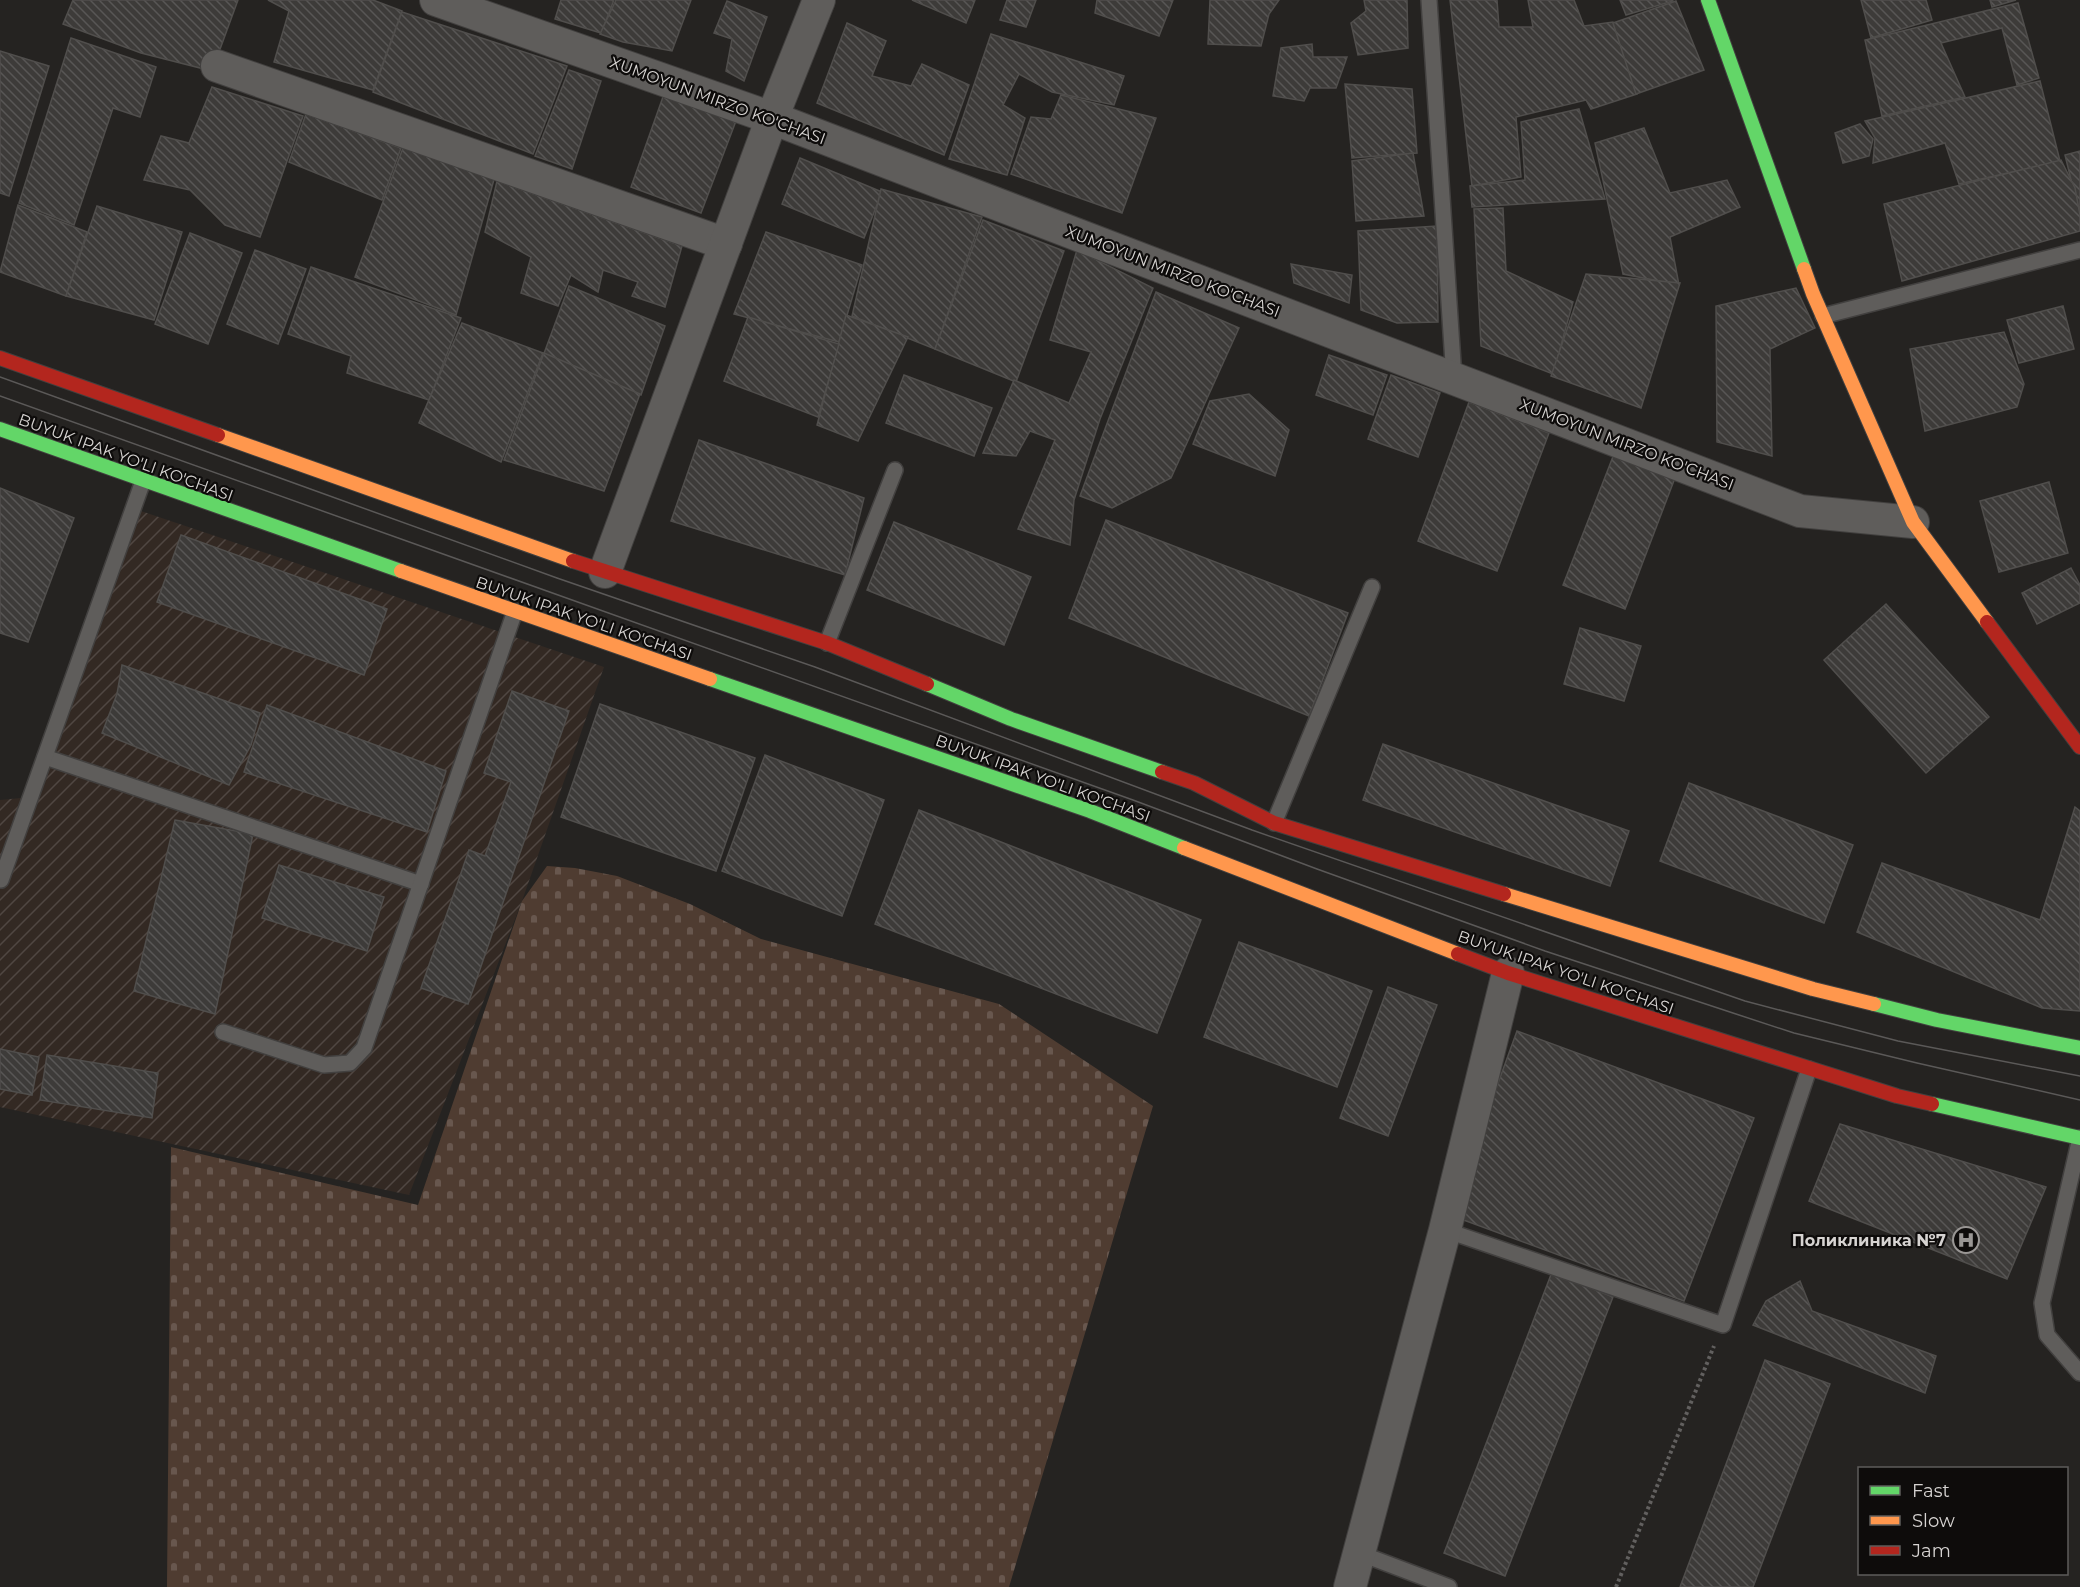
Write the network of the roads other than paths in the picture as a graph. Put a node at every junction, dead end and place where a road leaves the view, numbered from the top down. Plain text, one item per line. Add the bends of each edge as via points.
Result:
1 (436, 0) edge
2 (819, 0) edge
3 (1429, 0) edge
4 (1708, 0) edge
5 (217, 66) dead end
6 (772, 118) junction
7 (726, 244) junction
8 (2080, 250) edge
9 (1823, 316) junction
10 (0, 358) edge
11 (1454, 378) junction
12 (0, 429) edge
13 (895, 470) dead end
14 (143, 481) junction
15 (1913, 522) junction
16 (605, 572) junction
17 (1372, 587) dead end
18 (515, 611) junction
19 (827, 643) junction
20 (2080, 747) edge
21 (45, 757) junction
22 (1274, 823) junction
23 (1, 880) edge
24 (421, 884) junction
25 (1508, 973) junction
26 (223, 1032) dead end
27 (2080, 1041) edge
28 (2073, 1047) edge
29 (1809, 1069) junction
30 (2080, 1138) edge
31 (1445, 1230) junction
32 (2080, 1373) edge
33 (1359, 1553) junction
34 (1350, 1587) edge
35 (1449, 1587) edge

1 - 6 street, XUMOYUN MIRZO KO'CHASI
2 - 6 street
3 - 11 lane
4 - 9 main road
5 - 7 street
6 - 7 street
6 - 11 street, XUMOYUN MIRZO KO'CHASI
7 - 16 street
8 - 9 lane
9 - 15 main road
10 - 16 main road
11 - 15 street, XUMOYUN MIRZO KO'CHASI via 1800,511
12 - 14 main road, BUYUK IPAK YO'LI KO'CHASI
13 - 19 lane
14 - 18 main road, BUYUK IPAK YO'LI KO'CHASI
14 - 21 lane
15 - 20 main road
16 - 19 main road
17 - 22 lane
18 - 24 lane
18 - 25 main road, BUYUK IPAK YO'LI KO'CHASI via 1090,811
19 - 22 main road via 1011,719 1194,783
21 - 23 lane
21 - 24 lane
22 - 28 main road via 1813,989 1937,1020
24 - 26 lane via 364,1048 350,1063 324,1065
25 - 29 main road, BUYUK IPAK YO'LI KO'CHASI
25 - 31 street
27 - 28 main road
29 - 30 main road, BUYUK IPAK YO'LI KO'CHASI via 1897,1096
29 - 31 lane via 1723,1325
30 - 32 lane via 2042,1303 2047,1335
31 - 33 street
33 - 34 street
33 - 35 lane

